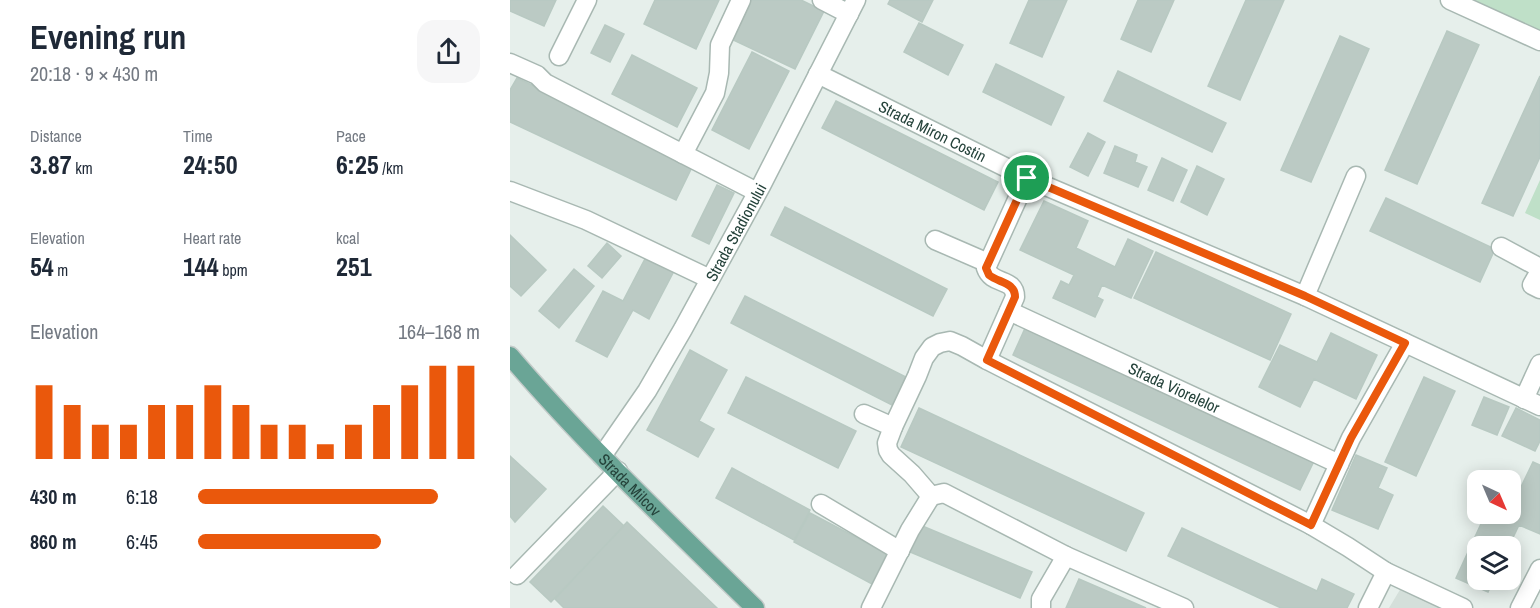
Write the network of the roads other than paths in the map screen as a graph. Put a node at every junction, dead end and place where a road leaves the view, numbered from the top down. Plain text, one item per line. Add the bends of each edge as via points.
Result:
1 (587, 0) edge
2 (741, 0) edge
3 (822, 0) edge
4 (1450, 0) edge
5 (853, 7) edge
6 (1540, 40) edge
7 (559, 56) dead end
8 (510, 63) edge
9 (818, 74) junction
10 (683, 154) junction
11 (1356, 176) dead end
12 (1027, 178) junction
13 (510, 191) edge
14 (758, 192) junction
15 (935, 240) dead end
16 (1501, 247) dead end
17 (988, 263) junction
18 (1540, 269) edge
19 (710, 279) junction
20 (1540, 289) edge
21 (1305, 296) junction
22 (1009, 311) junction
23 (1405, 343) junction
24 (510, 356) edge
25 (987, 360) junction
26 (1540, 364) edge
27 (1532, 402) edge
28 (864, 414) dead end
29 (893, 427) junction
30 (602, 456) junction
31 (1339, 464) junction
32 (618, 471) junction
33 (931, 495) junction
34 (821, 504) dead end
35 (1311, 525) junction
36 (900, 551) junction
37 (1066, 556) junction
38 (1540, 569) edge
39 (1386, 572) junction
40 (517, 575) dead end
41 (755, 608) edge
42 (871, 608) edge
43 (1041, 608) edge
44 (1184, 608) edge
45 (1368, 608) edge
46 (1463, 608) edge
47 (1520, 608) edge

1 - 7 street
2 - 10 street via 720,45 715,93
3 - 5 street
4 - 6 street
5 - 9 street, Strada Stadionului
8 - 10 street
9 - 12 street, Strada Miron Costin
9 - 14 street, Strada Stadionului
10 - 14 street
11 - 21 street
12 - 17 street
12 - 21 street, Strada Miron Costin
13 - 19 street via 586,219
14 - 19 street, Strada Stadionului
15 - 17 street
16 - 18 street
17 - 22 street via 989,275 1015,291
18 - 20 street via 1532,285
19 - 30 street, Strada Stadionului via 647,391
21 - 23 street, Strada Miron Costin
22 - 25 street
22 - 31 street, Strada Viorelelor
23 - 27 street, Strada Miron Costin
23 - 31 street
24 - 30 main road, Strada Milcov
25 - 29 street via 950,342 933,347 924,358
25 - 35 street
26 - 27 street
28 - 29 street
29 - 33 street via 888,450
30 - 32 main road, Strada Milcov
31 - 35 street
32 - 40 street
32 - 41 main road, Strada Milcov
33 - 36 street
33 - 37 street via 944,493
34 - 36 street
35 - 39 street
36 - 42 street
37 - 43 street via 1041,599
37 - 44 street
38 - 47 street
39 - 45 street
39 - 46 street

